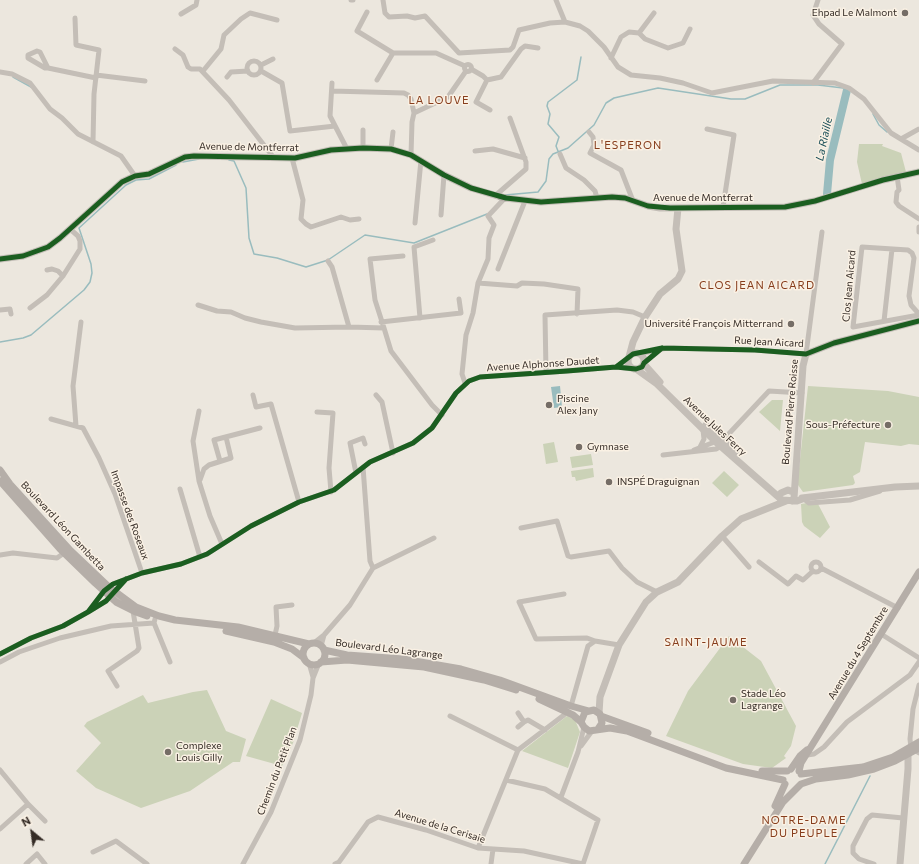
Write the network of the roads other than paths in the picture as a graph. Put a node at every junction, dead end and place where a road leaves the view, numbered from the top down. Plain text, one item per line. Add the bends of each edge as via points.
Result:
1 (197, 0) edge
2 (383, 0) edge
3 (556, 0) edge
4 (818, 0) edge
5 (367, 12) dead end
6 (654, 13) dead end
7 (181, 14) dead end
8 (75, 18) dead end
9 (277, 20) dead end
10 (565, 22) junction
11 (690, 29) dead end
12 (639, 33) junction
13 (538, 48) dead end
14 (175, 49) dead end
15 (393, 53) junction
16 (611, 58) junction
17 (274, 59) dead end
18 (260, 65) junction
19 (48, 68) dead end
20 (467, 69) junction
21 (203, 71) junction
22 (248, 71) junction
23 (260, 71) junction
24 (0, 72) edge
25 (96, 77) junction
26 (226, 77) dead end
27 (377, 80) dead end
28 (487, 80) junction
29 (145, 81) dead end
30 (332, 83) dead end
31 (814, 83) junction
32 (332, 91) junction
33 (490, 110) dead end
34 (414, 114) junction
35 (510, 118) dead end
36 (335, 126) junction
37 (707, 129) dead end
38 (919, 129) edge
39 (363, 130) dead end
40 (393, 132) dead end
41 (589, 132) dead end
42 (901, 139) junction
43 (92, 142) junction
44 (363, 148) junction
45 (347, 149) junction
46 (391, 149) junction
47 (919, 150) edge
48 (475, 152) dead end
49 (560, 154) dead end
50 (411, 155) junction
51 (274, 158) junction
52 (292, 158) junction
53 (525, 158) junction
54 (421, 160) junction
55 (919, 172) edge
56 (444, 175) junction
57 (135, 176) junction
58 (897, 176) junction
59 (502, 197) junction
60 (597, 198) junction
61 (525, 201) junction
62 (633, 201) junction
63 (723, 206) junction
64 (678, 208) junction
65 (441, 215) dead end
66 (359, 219) dead end
67 (919, 219) edge
68 (415, 223) dead end
69 (919, 226) edge
70 (70, 229) junction
71 (822, 232) dead end
72 (919, 232) edge
73 (433, 240) dead end
74 (892, 249) junction
75 (403, 256) dead end
76 (0, 259) edge
77 (328, 261) dead end
78 (498, 269) dead end
79 (47, 270) dead end
80 (63, 276) junction
81 (478, 283) junction
82 (459, 299) dead end
83 (198, 304) dead end
84 (30, 308) dead end
85 (0, 310) edge
86 (11, 314) dead end
87 (577, 314) junction
88 (919, 315) edge
89 (645, 317) junction
90 (420, 318) junction
91 (884, 321) junction
92 (919, 321) edge
93 (81, 322) dead end
94 (381, 322) junction
95 (349, 327) junction
96 (384, 328) junction
97 (635, 340) junction
98 (662, 348) junction
99 (638, 354) junction
100 (806, 354) junction
101 (629, 358) junction
102 (646, 364) junction
103 (616, 368) junction
104 (635, 369) junction
105 (546, 372) junction
106 (465, 383) junction
107 (802, 393) junction
108 (253, 395) dead end
109 (376, 395) dead end
110 (199, 411) dead end
111 (317, 412) dead end
112 (442, 415) junction
113 (51, 419) dead end
114 (76, 426) junction
115 (260, 428) dead end
116 (703, 429) junction
117 (226, 437) junction
118 (720, 443) junction
119 (366, 444) dead end
120 (700, 447) junction
121 (691, 451) junction
122 (393, 453) junction
123 (663, 455) dead end
124 (220, 461) junction
125 (363, 467) junction
126 (0, 470) edge
127 (356, 473) junction
128 (0, 481) edge
129 (919, 486) edge
130 (180, 489) dead end
131 (201, 489) junction
132 (331, 492) junction
133 (786, 496) junction
134 (300, 502) junction
135 (521, 528) dead end
136 (722, 536) junction
137 (434, 538) dead end
138 (222, 544) junction
139 (63, 549) junction
140 (0, 555) edge
141 (200, 557) junction
142 (759, 562) dead end
143 (749, 566) dead end
144 (372, 568) junction
145 (820, 568) junction
146 (812, 571) junction
147 (919, 572) edge
148 (142, 573) junction
149 (126, 579) junction
150 (106, 589) junction
151 (657, 592) junction
152 (564, 594) dead end
153 (113, 595) junction
154 (292, 605) dead end
155 (898, 608) junction
156 (135, 609) junction
157 (88, 612) junction
158 (144, 615) junction
159 (155, 621) junction
160 (135, 624) junction
161 (882, 634) junction
162 (275, 636) junction
163 (595, 641) junction
164 (619, 644) junction
165 (317, 646) junction
166 (0, 654) edge
167 (919, 658) edge
168 (306, 660) junction
169 (0, 662) edge
170 (170, 662) dead end
171 (919, 662) edge
172 (320, 663) junction
173 (313, 678) junction
174 (919, 684) edge
175 (117, 686) dead end
176 (600, 697) junction
177 (571, 706) junction
178 (589, 710) junction
179 (518, 713) dead end
180 (600, 714) junction
181 (564, 715) dead end
182 (450, 716) dead end
183 (524, 722) junction
184 (582, 724) junction
185 (518, 727) dead end
186 (545, 730) junction
187 (595, 730) junction
188 (919, 742) edge
189 (518, 750) junction
190 (914, 751) edge
191 (578, 752) junction
192 (807, 753) junction
193 (0, 770) edge
194 (789, 770) junction
195 (800, 772) junction
196 (506, 780) junction
197 (784, 782) junction
198 (798, 786) junction
199 (561, 798) junction
200 (28, 804) junction
201 (903, 818) junction
202 (45, 821) dead end
203 (0, 829) edge
204 (478, 848) junction
205 (493, 849) junction
206 (94, 852) dead end
207 (26, 864) edge
208 (45, 864) edge
209 (147, 864) edge
210 (243, 864) edge
211 (335, 864) edge
212 (491, 864) edge
213 (583, 864) edge
214 (739, 864) edge
215 (744, 864) edge
216 (874, 864) edge
217 (900, 864) edge

1 - 7 street via 196,5
2 - 10 street via 388,17 425,16 459,53 510,50 519,30
3 - 10 street
4 - 31 street via 813,15 819,24 842,44
5 - 15 street via 357,31
6 - 12 street
8 - 25 street via 76,44 99,50
9 - 21 street via 250,13 241,19 224,35 221,49
10 - 16 street via 588,31
11 - 12 street via 683,43 668,48 645,39
12 - 16 street via 624,34
13 - 28 street via 525,46 501,77
14 - 21 street via 183,55 188,67
15 - 20 street via 436,53
15 - 27 street
16 - 31 street via 618,67 631,75 684,83 712,93 773,81
17 - 18 street
18 - 22 street via 258,62 251,62
18 - 23 street
19 - 25 street
20 - 28 street via 484,76
20 - 34 street via 448,97
21 - 51 street
22 - 23 street via 256,75
22 - 26 street via 232,72
23 - 36 street via 282,83 290,131
24 - 43 street via 30,82 50,109 78,134
25 - 29 street
25 - 43 street
28 - 33 street via 476,102
30 - 32 street
31 - 42 street via 835,83 856,93 864,99 891,133
32 - 34 street via 404,93 411,99
32 - 36 street via 330,116
34 - 50 street
35 - 53 street
36 - 45 street
37 - 63 street via 734,135
38 - 42 street
39 - 44 street
40 - 46 street
41 - 62 street via 594,145 590,153 621,170
42 - 47 street
43 - 57 street via 121,156
44 - 45 street, Avenue de Montferrat
44 - 46 street, Avenue de Montferrat
45 - 52 street, Avenue de Montferrat
46 - 50 street, Avenue de Montferrat
48 - 53 street via 493,149
49 - 60 street via 566,168 584,180 595,191
50 - 54 street, Avenue de Montferrat
51 - 52 street, Avenue de Montferrat
51 - 57 street, Avenue de Montferrat via 194,156 149,174
52 - 66 street via 303,200 301,219 306,224 311,227 341,217
53 - 59 street via 525,171
54 - 56 street, Avenue de Montferrat
54 - 68 street
55 - 58 street, Avenue de Montferrat
56 - 59 street, Avenue de Montferrat via 471,188
56 - 65 street
57 - 70 street, Avenue de Montferrat via 122,182
58 - 63 street, Avenue de Montferrat via 800,205
58 - 67 street via 900,190 897,192 896,202
59 - 61 street, Avenue de Montferrat
59 - 81 street via 488,216 494,225 489,238 488,259
60 - 61 street, Avenue de Montferrat
60 - 62 street, Avenue de Montferrat via 623,198
61 - 78 street
62 - 64 street, Avenue de Montferrat via 648,206
63 - 64 street, Avenue de Montferrat
64 - 89 street via 676,229 682,271 678,279 660,294
69 - 72 street
70 - 76 street, Avenue de Montferrat via 48,247 35,253
70 - 80 street via 78,236 80,248
71 - 100 street
73 - 90 street via 414,247
74 - 88 street, Clos Jean Aicard via 908,250 912,253 914,258 909,296 911,305
74 - 91 street
74 - 91 street, Clos Jean Aicard via 862,247 853,327
75 - 94 street via 370,259 375,300
77 - 95 street
79 - 80 street via 58,270
80 - 84 street via 47,295
81 - 87 street via 517,286 522,283 544,284 578,288
81 - 106 street via 463,352
82 - 90 street via 461,313
83 - 95 street via 245,318 295,328
85 - 86 street via 10,309
87 - 89 street via 616,310
87 - 105 street via 545,315
88 - 91 street, Clos Jean Aicard
89 - 97 street
90 - 94 street
92 - 100 street, Rue Jean Aicard via 834,343
93 - 114 street via 73,386
94 - 96 street
95 - 96 street
96 - 112 street via 391,351
97 - 99 street
97 - 101 street
98 - 99 street, Rue Jean Aicard
98 - 100 street, Rue Jean Aicard
98 - 102 street
99 - 101 street via 633,354
99 - 102 street via 643,357
100 - 107 street, Boulevard Pierre Roisse
101 - 103 street
101 - 104 street via 628,365
102 - 104 street
102 - 118 street, Avenue Jules Ferry via 661,383
103 - 104 street, Avenue Alphonse Daudet
103 - 105 street, Avenue Alphonse Daudet
104 - 116 street, Avenue Jules Ferry via 657,384
105 - 106 street, Avenue Alphonse Daudet via 480,377
106 - 112 street
107 - 118 street via 769,391
107 - 133 street, Boulevard Pierre Roisse via 795,472
108 - 134 street via 256,407 270,404
109 - 122 street via 382,402
110 - 131 street via 193,442
111 - 132 street via 333,413 329,468
112 - 122 street via 422,437
113 - 114 street
114 - 148 street, Impasse des Roseaux via 82,428 115,494
115 - 117 street
116 - 118 street, Avenue Jules Ferry
116 - 120 street via 704,436
117 - 124 street via 231,458
117 - 124 street via 214,440
118 - 120 street
118 - 121 street via 716,449
118 - 133 street, Avenue Jules Ferry via 770,486
118 - 133 street, Avenue Jules Ferry via 770,490
119 - 127 street via 363,438 350,443
120 - 121 street
121 - 123 street
122 - 125 street
124 - 131 street via 204,469 200,477
125 - 127 street
125 - 144 street
126 - 139 main road, Boulevard Léon Gambetta
127 - 132 street
128 - 139 main road, Boulevard Léon Gambetta
129 - 133 street via 804,499
130 - 141 street
131 - 138 street
132 - 134 street
133 - 136 street via 770,507 745,517
134 - 138 street via 251,526
135 - 151 street via 557,521 568,556 609,551 637,582
136 - 143 street
136 - 151 street via 678,582
137 - 144 street
138 - 141 street
139 - 140 street via 52,558 13,553
139 - 150 main road, Boulevard Léon Gambetta
141 - 148 street
142 - 146 street via 788,584 796,576 803,580
144 - 165 street via 350,605
145 - 146 street
145 - 146 street via 819,563 813,562
145 - 155 street
147 - 155 main road, Avenue du 4 Septembre
148 - 149 street
149 - 150 street
149 - 153 street
150 - 153 main road, Boulevard Léon Gambetta
150 - 157 street
151 - 164 street via 646,602
152 - 163 street via 519,602 536,639 587,638
153 - 156 main road, Boulevard Léo Lagrange
153 - 157 street
154 - 162 street via 276,608
155 - 161 main road, Avenue du 4 Septembre
156 - 158 main road, Boulevard Léo Lagrange
156 - 160 street
156 - 162 main road, Boulevard Léo Lagrange via 175,620 238,627
157 - 166 street
158 - 159 main road, Boulevard Léo Lagrange
158 - 160 street
159 - 160 street
159 - 168 main road, Boulevard Léo Lagrange via 237,632 292,649
159 - 170 street
160 - 169 street via 111,626 60,638 19,652
160 - 175 street via 139,648 108,671
161 - 167 street
161 - 192 main road, Avenue du 4 Septembre
162 - 165 main road, Boulevard Léo Lagrange
163 - 164 street
163 - 177 street via 588,646
164 - 176 street
165 - 168 main road via 305,649
165 - 172 main road via 325,656
165 - 177 main road, Boulevard Léo Lagrange via 347,655 403,659 461,669 500,680
168 - 172 main road, Boulevard Léo Lagrange
168 - 173 street, Chemin du Petit Plan
171 - 192 street via 910,676 848,722 824,747 815,754
172 - 173 street, Chemin du Petit Plan
172 - 184 main road, Boulevard Léo Lagrange via 347,660 403,664 457,673 546,702 573,715
173 - 210 street, Chemin du Petit Plan via 300,740 271,812
174 - 190 street via 914,709
176 - 178 street
176 - 180 street
177 - 178 main road, Boulevard Léo Lagrange
178 - 180 main road
178 - 184 main road via 583,715
179 - 183 street
180 - 187 main road via 602,723
180 - 194 main road via 730,765 766,772
181 - 186 street
182 - 189 street
183 - 185 street
183 - 186 street via 528,720
184 - 187 main road
184 - 191 street
186 - 189 street
187 - 191 street
187 - 197 main road via 627,730 726,768
188 - 190 main road
189 - 196 street
190 - 195 main road via 863,767
190 - 198 main road via 874,769 816,779
190 - 201 street via 908,772
191 - 199 street
192 - 194 main road via 800,756
192 - 195 main road via 800,765
193 - 200 street
194 - 195 main road
194 - 197 main road via 784,774
195 - 198 main road
196 - 199 street via 545,789
196 - 204 street
197 - 198 main road via 790,787
197 - 214 main road via 779,799
198 - 215 main road via 777,811
199 - 213 street via 598,820
200 - 202 street
200 - 203 street
201 - 216 street via 872,815 867,819 853,846 853,853 859,859
201 - 217 street
204 - 205 street, Avenue de la Cerisaie
204 - 211 street, Avenue de la Cerisaie via 378,817 368,822
205 - 212 street
205 - 213 street, Avenue de la Cerisaie via 534,853
206 - 209 street via 116,841
207 - 208 street via 37,854

